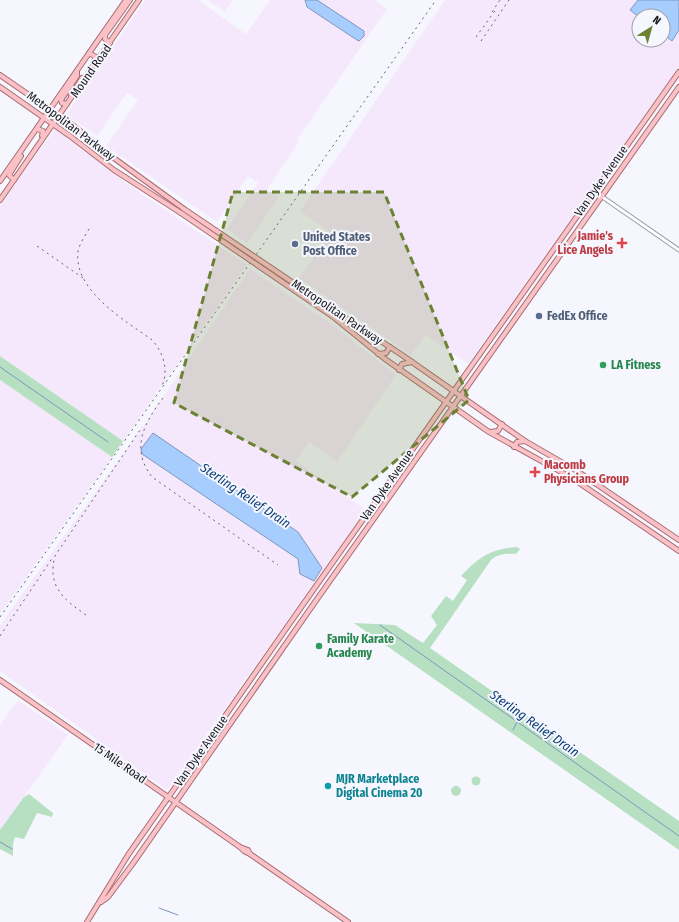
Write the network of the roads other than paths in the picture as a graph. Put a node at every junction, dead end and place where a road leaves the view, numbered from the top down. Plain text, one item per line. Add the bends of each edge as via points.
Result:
1 (126, 0) edge
2 (130, 0) edge
3 (139, 0) edge
4 (110, 43) junction
5 (89, 53) junction
6 (76, 71) junction
7 (679, 72) edge
8 (0, 75) edge
9 (0, 87) edge
10 (679, 87) edge
11 (658, 101) junction
12 (69, 102) junction
13 (50, 109) junction
14 (663, 109) junction
15 (59, 116) junction
16 (44, 118) junction
17 (53, 124) junction
18 (36, 129) junction
19 (93, 141) junction
20 (85, 147) junction
21 (23, 148) junction
22 (106, 152) junction
23 (98, 158) junction
24 (18, 174) junction
25 (605, 175) junction
26 (14, 180) junction
27 (0, 181) edge
28 (610, 184) junction
29 (601, 196) junction
30 (0, 200) edge
31 (183, 211) junction
32 (562, 237) junction
33 (567, 245) junction
34 (679, 250) edge
35 (550, 253) junction
36 (555, 261) junction
37 (514, 304) junction
38 (519, 313) junction
39 (334, 314) junction
40 (487, 344) junction
41 (390, 347) junction
42 (491, 353) junction
43 (378, 354) junction
44 (412, 362) junction
45 (399, 370) junction
46 (454, 391) junction
47 (461, 396) junction
48 (446, 402) junction
49 (453, 407) junction
50 (502, 424) junction
51 (489, 432) junction
52 (525, 441) junction
53 (514, 447) junction
54 (410, 452) junction
55 (559, 460) junction
56 (414, 463) junction
57 (551, 466) junction
58 (572, 468) junction
59 (398, 470) junction
60 (566, 475) junction
61 (402, 480) junction
62 (375, 503) junction
63 (638, 512) junction
64 (378, 513) junction
65 (631, 518) junction
66 (679, 540) edge
67 (679, 551) edge
68 (336, 557) junction
69 (340, 566) junction
70 (322, 577) junction
71 (326, 586) junction
72 (276, 643) junction
73 (281, 652) junction
74 (262, 663) junction
75 (267, 671) junction
76 (0, 680) edge
77 (216, 729) junction
78 (221, 738) junction
79 (204, 746) junction
80 (209, 755) junction
81 (169, 797) junction
82 (176, 802) junction
83 (140, 838) junction
84 (144, 848) junction
85 (128, 855) junction
86 (134, 862) junction
87 (107, 887) junction
88 (111, 893) junction
89 (100, 902) junction
90 (87, 922) edge
91 (348, 922) edge

1 - 5 main road, Mound Road
2 - 4 main road via 106,35 105,39
3 - 4 main road, Mound Road
4 - 12 main road, Mound Road
5 - 6 main road, Mound Road
5 - 12 main road via 95,56 95,60 72,92
6 - 12 main road via 77,76 61,100 62,103
6 - 13 main road, Mound Road
7 - 11 main road, Van Dyke Avenue
8 - 13 main road, Metropolitan Parkway
9 - 16 main road, Metropolitan Parkway
10 - 14 main road, Van Dyke Avenue
11 - 14 main road
11 - 25 main road, Van Dyke Avenue
12 - 15 main road, Mound Road
13 - 15 main road, Metropolitan Parkway
13 - 16 main road, Mound Road
14 - 28 main road, Van Dyke Avenue
15 - 17 main road, Mound Road
15 - 19 main road, Metropolitan Parkway
16 - 17 main road, Metropolitan Parkway
16 - 18 main road, Mound Road
17 - 20 main road, Metropolitan Parkway
17 - 24 main road, Mound Road
18 - 21 main road, Mound Road
18 - 24 main road via 42,130 43,134 20,167
19 - 20 main road via 91,146
19 - 22 main road, Metropolitan Parkway
20 - 23 main road, Metropolitan Parkway
21 - 26 main road via 23,153 9,175
21 - 27 main road, Mound Road
22 - 23 main road via 99,153
22 - 31 main road, Metropolitan Parkway
23 - 31 main road, Metropolitan Parkway via 133,184
24 - 26 main road, Mound Road
25 - 28 main road via 606,181
25 - 32 main road, Van Dyke Avenue
26 - 30 main road, Mound Road
28 - 29 main road, Van Dyke Avenue
29 - 33 main road, Van Dyke Avenue
29 - 34 street
31 - 39 main road, Metropolitan Parkway, bridge
32 - 33 main road via 562,242
32 - 35 main road, Van Dyke Avenue
33 - 36 main road, Van Dyke Avenue
35 - 36 main road via 555,256
35 - 37 main road, Van Dyke Avenue
36 - 38 main road, Van Dyke Avenue
37 - 38 main road via 514,310
37 - 40 main road, Van Dyke Avenue
38 - 42 main road, Van Dyke Avenue
39 - 41 main road, Metropolitan Parkway
39 - 43 main road, Metropolitan Parkway
40 - 42 main road via 491,347
40 - 46 main road, Van Dyke Avenue
41 - 43 main road via 386,353
41 - 44 main road, Metropolitan Parkway
42 - 47 main road, Van Dyke Avenue
43 - 45 main road, Metropolitan Parkway
44 - 45 main road via 404,363
44 - 46 main road, Metropolitan Parkway
45 - 48 main road, Metropolitan Parkway
46 - 47 main road, Metropolitan Parkway
46 - 48 main road, Van Dyke Avenue
47 - 49 main road, Van Dyke Avenue
47 - 50 main road, Metropolitan Parkway
48 - 49 main road, Metropolitan Parkway
48 - 54 main road, Van Dyke Avenue
49 - 51 main road, Metropolitan Parkway
49 - 56 main road, Van Dyke Avenue
50 - 51 main road via 498,431
50 - 52 main road, Metropolitan Parkway
51 - 53 main road, Metropolitan Parkway
52 - 53 main road via 518,441
52 - 55 main road, Metropolitan Parkway
53 - 57 main road, Metropolitan Parkway
54 - 56 main road via 409,460
54 - 59 main road, Van Dyke Avenue
55 - 57 main road via 556,465
55 - 58 main road, Metropolitan Parkway
56 - 61 main road, Van Dyke Avenue
57 - 60 main road, Metropolitan Parkway
58 - 60 main road via 567,470
58 - 63 main road, Metropolitan Parkway
59 - 61 main road via 402,473
59 - 62 main road, Van Dyke Avenue
60 - 65 main road, Metropolitan Parkway
61 - 64 main road, Van Dyke Avenue
62 - 64 main road via 374,509
62 - 68 main road, Van Dyke Avenue
63 - 65 main road via 633,513
63 - 66 main road, Metropolitan Parkway
64 - 69 main road, Van Dyke Avenue
65 - 67 main road, Metropolitan Parkway
68 - 69 main road via 336,564
68 - 70 main road, Van Dyke Avenue
69 - 71 main road, Van Dyke Avenue
70 - 71 main road via 326,580
70 - 72 main road, Van Dyke Avenue
71 - 73 main road, Van Dyke Avenue
72 - 73 main road via 276,648
72 - 74 main road, Van Dyke Avenue
73 - 75 main road, Van Dyke Avenue
74 - 75 main road via 266,665
74 - 77 main road, Van Dyke Avenue
75 - 78 main road, Van Dyke Avenue
76 - 81 main road, 15 Mile Road
77 - 78 main road via 216,734
77 - 79 main road, Van Dyke Avenue
78 - 80 main road, Van Dyke Avenue
79 - 80 main road via 208,748
79 - 81 main road, Van Dyke Avenue
80 - 82 main road, Van Dyke Avenue
81 - 82 main road, 15 Mile Road
81 - 83 main road, Van Dyke Avenue
82 - 84 main road, Van Dyke Avenue
82 - 91 main road, 15 Mile Road
83 - 84 main road
83 - 85 main road, Van Dyke Avenue
84 - 86 main road, Van Dyke Avenue
85 - 86 main road via 133,857
85 - 87 main road, Van Dyke Avenue
86 - 88 main road, Van Dyke Avenue
87 - 88 main road
87 - 89 main road, Van Dyke Avenue
88 - 89 main road, Van Dyke Avenue
89 - 90 main road, Van Dyke Avenue

